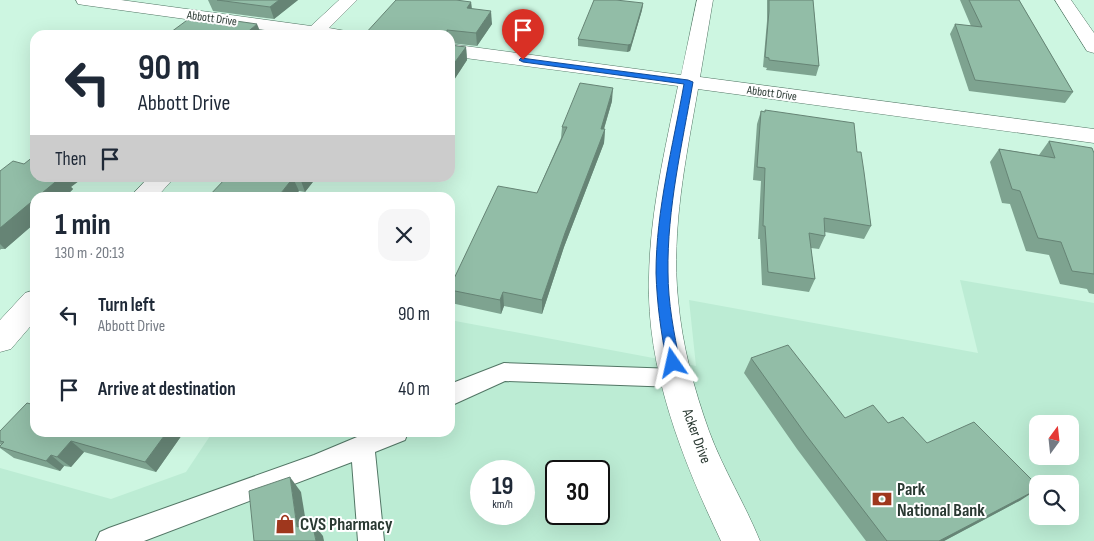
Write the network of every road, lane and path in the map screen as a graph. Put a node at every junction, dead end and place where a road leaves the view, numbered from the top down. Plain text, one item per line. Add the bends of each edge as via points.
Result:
1 (84, 0) edge
2 (349, 0) edge
3 (705, 0) edge
4 (1063, 0) edge
5 (293, 30) edge
6 (317, 30) edge
7 (1094, 48) edge
8 (455, 51) edge
9 (688, 82) junction
10 (1094, 136) edge
11 (158, 182) edge
12 (147, 192) edge
13 (30, 307) edge
14 (0, 340) edge
15 (676, 378) junction
16 (455, 393) edge
17 (386, 437) edge
18 (363, 448) junction
19 (109, 541) edge
20 (371, 541) edge
21 (741, 541) edge

1 - 5 street, Abbott Drive
2 - 6 street
3 - 9 street, Acker Drive
4 - 7 street
8 - 9 street, Abbott Drive
9 - 10 street, Abbott Drive
9 - 15 street, Acker Drive via 669,196 662,272 665,319
11 - 12 street
13 - 14 street
15 - 16 lane via 504,372
15 - 21 street, Acker Drive via 722,503
17 - 18 lane
18 - 19 lane
18 - 20 lane

